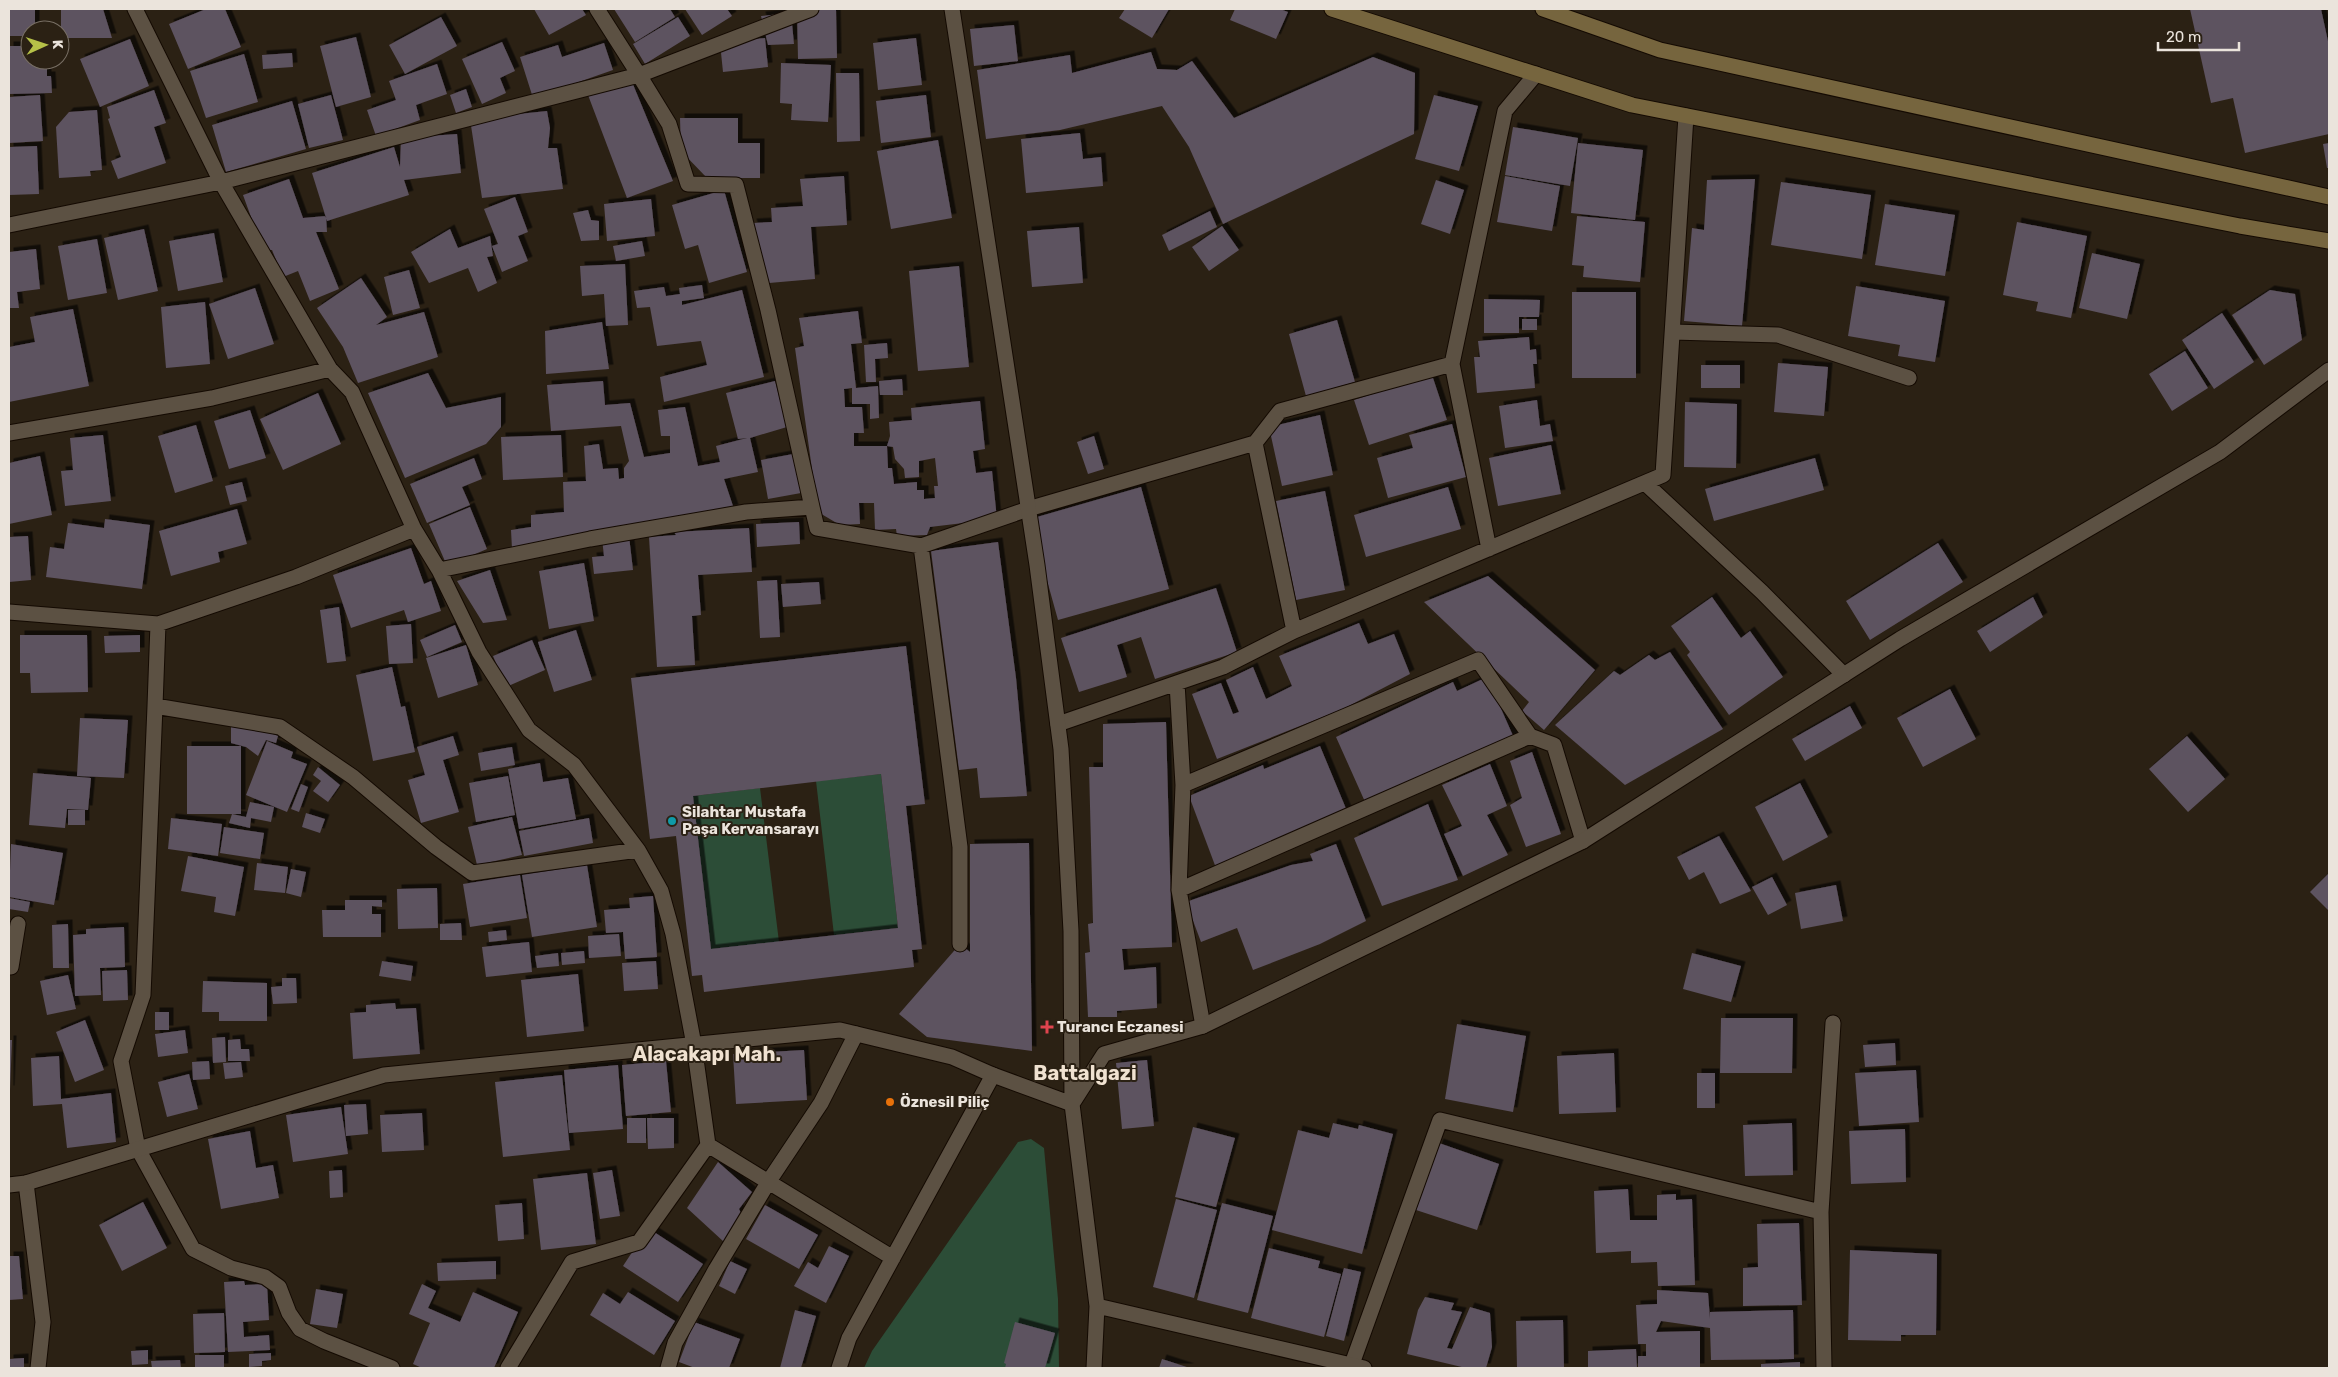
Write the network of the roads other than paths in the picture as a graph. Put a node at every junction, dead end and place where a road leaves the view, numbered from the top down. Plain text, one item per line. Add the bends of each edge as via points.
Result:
1 (135, 9) edge
2 (597, 9) edge
3 (811, 9) edge
4 (952, 9) edge
5 (1332, 9) edge
6 (1542, 9) edge
7 (1536, 74) junction
8 (639, 75) junction
9 (1686, 116) junction
10 (221, 182) junction
11 (2329, 197) edge
12 (9, 225) edge
13 (2329, 241) edge
14 (1673, 332) junction
15 (1452, 364) junction
16 (330, 369) junction
17 (2329, 370) edge
18 (1909, 378) dead end
19 (9, 433) edge
20 (1255, 443) junction
21 (1645, 483) junction
22 (812, 507) junction
23 (1028, 509) junction
24 (414, 529) junction
25 (921, 546) junction
26 (1489, 549) junction
27 (439, 570) junction
28 (9, 612) edge
29 (158, 624) junction
30 (1294, 631) junction
31 (1844, 675) junction
32 (1177, 683) junction
33 (155, 706) junction
34 (1058, 724) junction
35 (1530, 736) junction
36 (1183, 785) junction
37 (1583, 841) junction
38 (638, 850) junction
39 (1179, 890) junction
40 (18, 924) dead end
41 (960, 944) dead end
42 (9, 967) edge
43 (1833, 1023) dead end
44 (1203, 1026) junction
45 (856, 1034) junction
46 (694, 1044) junction
47 (992, 1075) junction
48 (1072, 1104) junction
49 (708, 1144) junction
50 (138, 1149) junction
51 (769, 1181) junction
52 (26, 1184) junction
53 (9, 1185) edge
54 (1821, 1212) junction
55 (893, 1258) junction
56 (1097, 1306) junction
57 (1358, 1366) edge
58 (38, 1368) edge
59 (392, 1368) edge
60 (508, 1368) edge
61 (668, 1368) edge
62 (839, 1368) edge
63 (1094, 1368) edge
64 (1824, 1368) edge

1 - 10 street
2 - 8 street
3 - 8 street
4 - 23 street
5 - 7 main road
6 - 11 main road via 1660,50
7 - 9 main road via 1632,105
7 - 15 street via 1505,111
8 - 10 street
8 - 22 street via 669,124 688,184 736,185
9 - 13 main road
9 - 14 street
10 - 12 street
10 - 16 street
14 - 18 street via 1778,335
14 - 21 street via 1663,475
15 - 20 street via 1280,411
15 - 26 street
16 - 19 street via 212,398
16 - 24 street via 352,392
17 - 31 street via 2220,452 1900,638
20 - 23 street
20 - 30 street
21 - 26 street
21 - 31 street via 1762,592
22 - 25 street via 817,528
22 - 27 street via 746,512
23 - 25 street
23 - 34 street
24 - 27 street
24 - 29 street via 296,577
25 - 41 street via 960,847
26 - 30 street
27 - 38 street via 479,652 529,730 574,765
28 - 29 street
29 - 33 street
30 - 32 street via 1223,667
31 - 37 street
32 - 34 street
32 - 36 street
33 - 38 street via 280,727 353,777 472,873
33 - 50 street via 143,995 121,1061
34 - 48 street via 1071,931
35 - 36 street via 1478,660
35 - 37 street via 1554,745
35 - 39 street
36 - 39 street
37 - 44 street
38 - 46 street via 660,891 673,934
39 - 44 street
40 - 42 street
43 - 54 street
44 - 48 street via 1104,1054
45 - 46 street via 840,1030
45 - 47 street via 952,1057
45 - 51 street via 821,1103
46 - 49 street
46 - 50 street via 384,1075
47 - 48 street
47 - 55 street
48 - 56 street
49 - 51 street
49 - 60 street via 639,1242 572,1262
50 - 52 street
50 - 59 street via 193,1249 231,1268 265,1277 279,1287 289,1313 300,1329
51 - 55 street
51 - 61 street via 675,1343
52 - 53 street
52 - 58 street via 43,1322
54 - 57 street via 1440,1120
54 - 64 street
55 - 62 street via 849,1338
56 - 57 street
56 - 63 street

